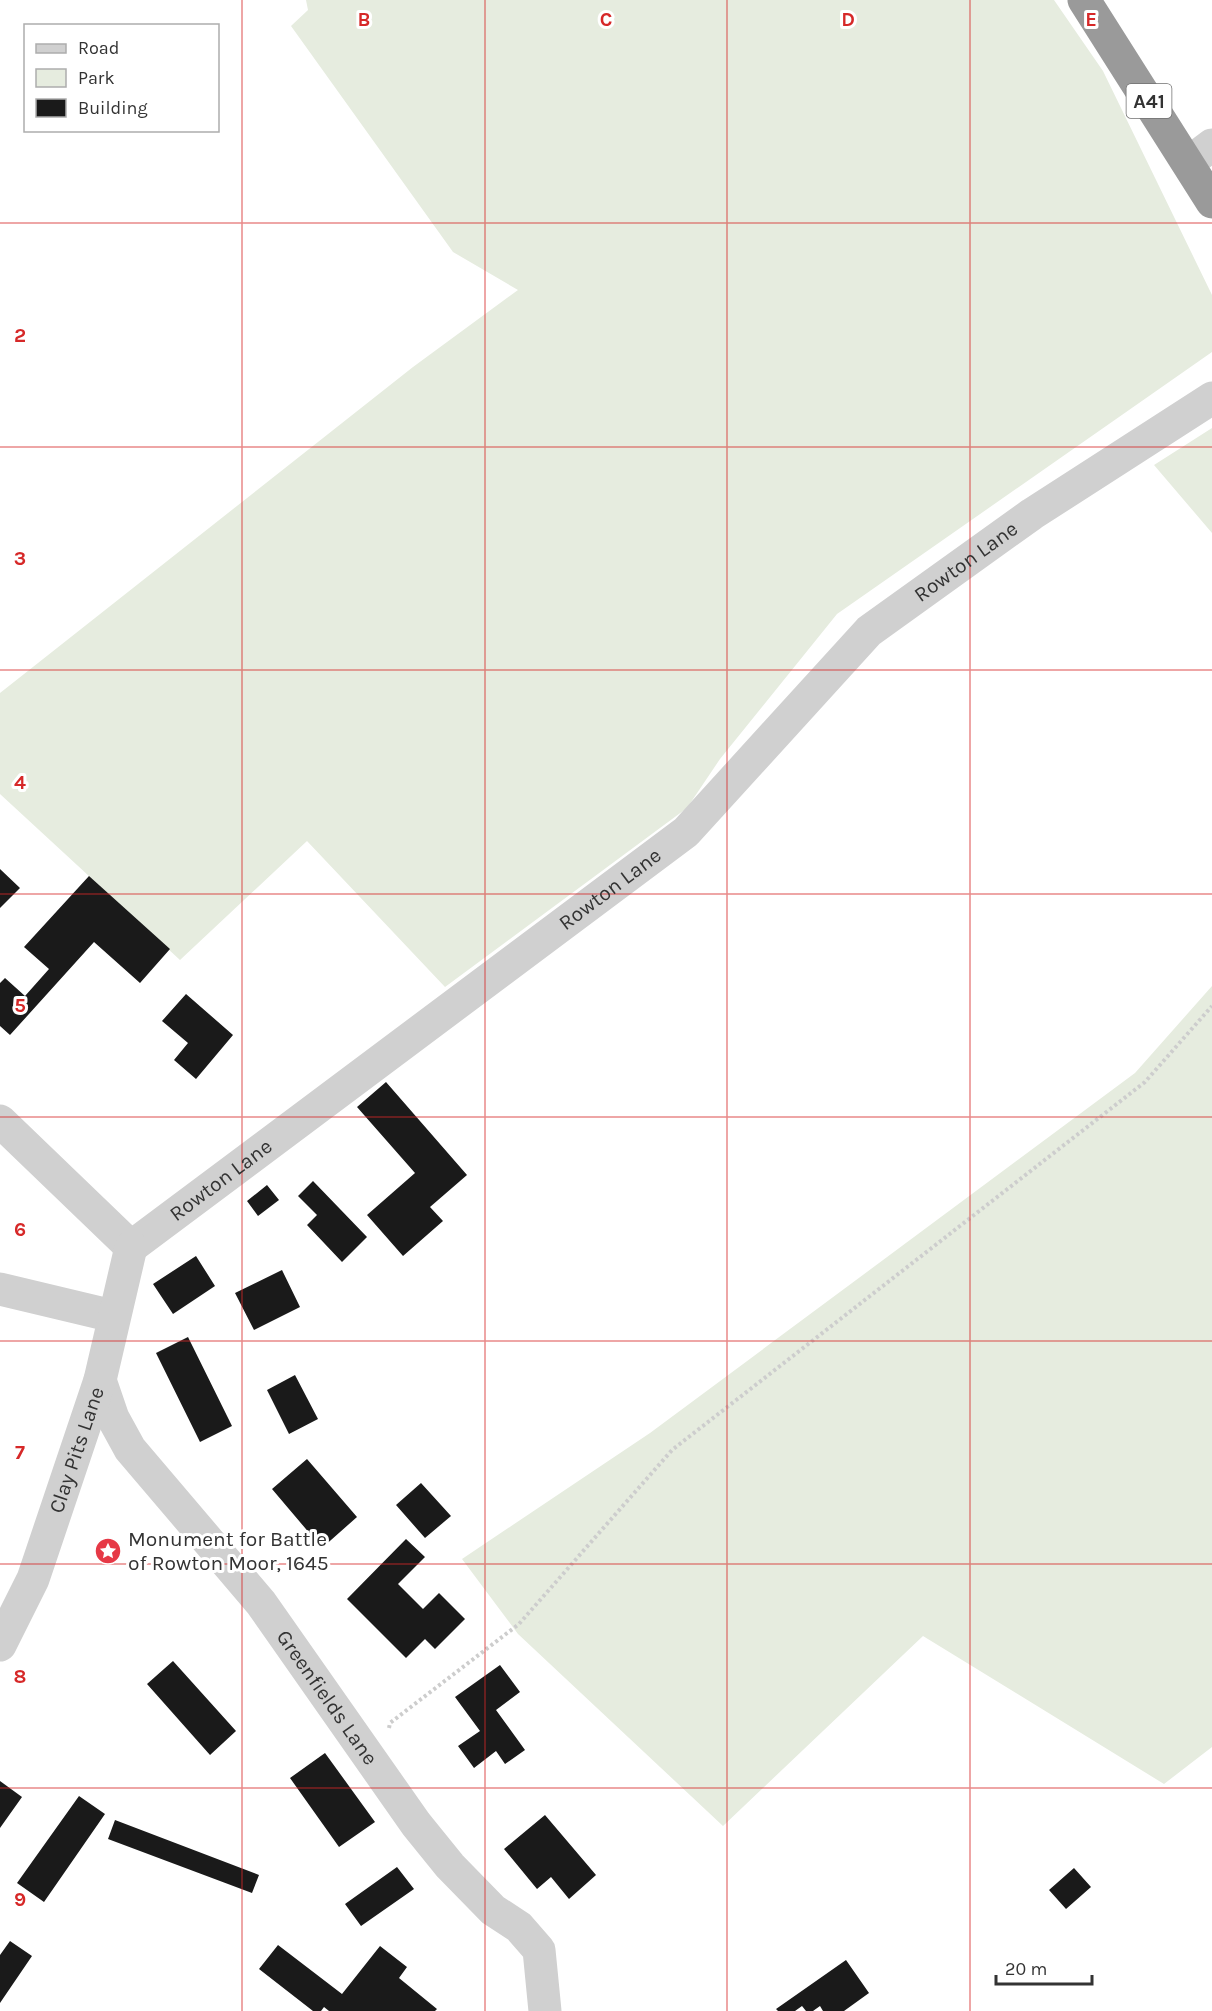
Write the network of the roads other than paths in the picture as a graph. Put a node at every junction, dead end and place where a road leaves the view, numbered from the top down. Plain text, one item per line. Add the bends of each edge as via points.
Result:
1 (1084, 0) edge
2 (1200, 154) edge
3 (1212, 202) edge
4 (1212, 398) edge
5 (0, 1121) edge
6 (131, 1247) junction
7 (0, 1289) edge
8 (113, 1316) junction
9 (100, 1380) junction
10 (0, 1645) edge
11 (545, 2011) edge

1 - 2 highway, A41
2 - 3 highway, A41
4 - 6 street, Rowton Lane via 1032,514 869,631 686,832
5 - 6 street
6 - 8 street, Clay Pits Lane
7 - 8 street
8 - 9 street, Clay Pits Lane
9 - 10 street, Clay Pits Lane via 33,1579
9 - 11 street, Greenfields Lane via 129,1449 261,1603 381,1776 450,1866 539,1950

